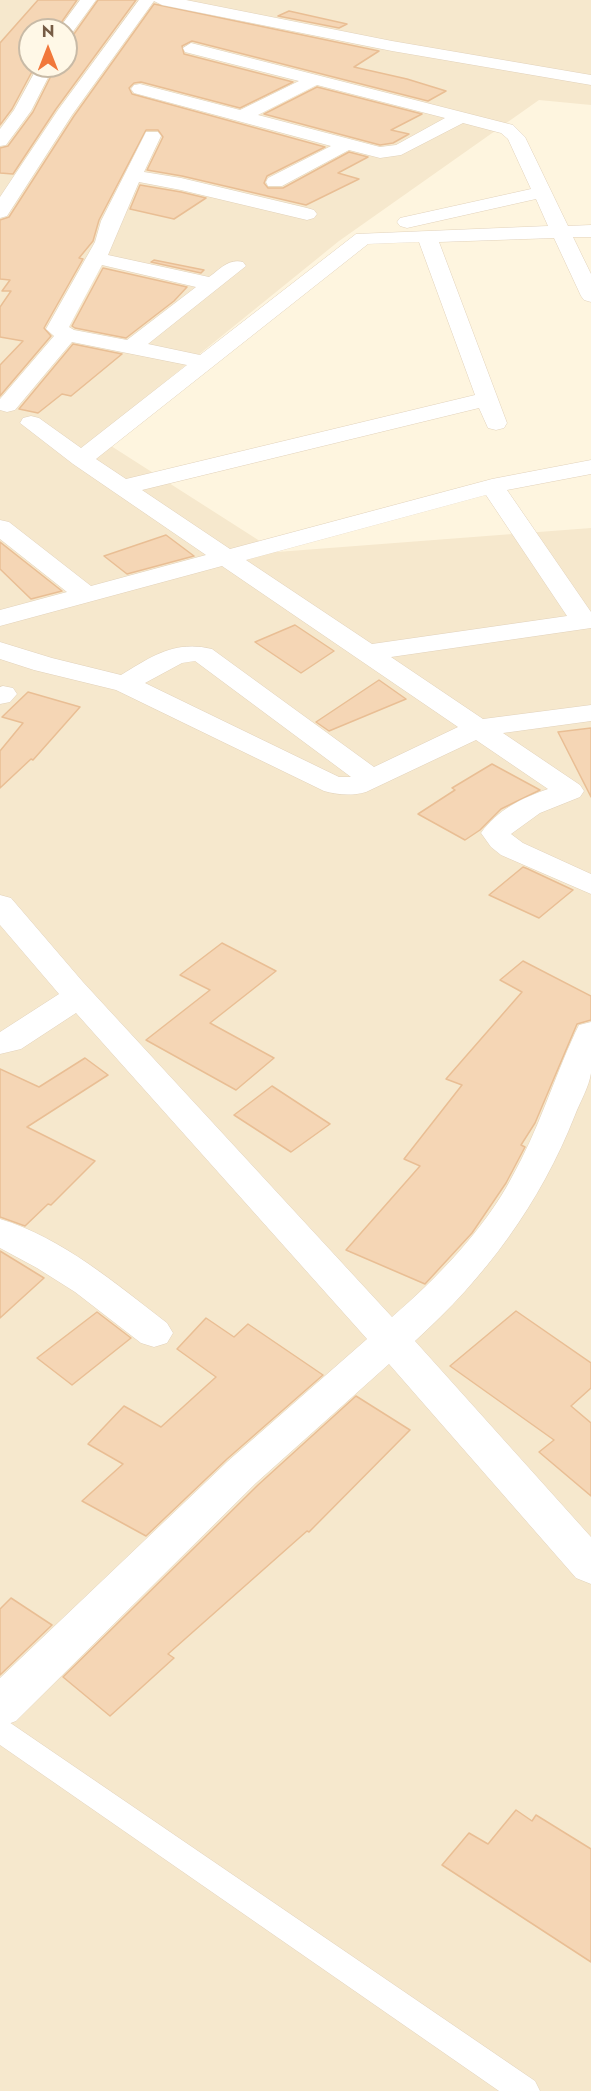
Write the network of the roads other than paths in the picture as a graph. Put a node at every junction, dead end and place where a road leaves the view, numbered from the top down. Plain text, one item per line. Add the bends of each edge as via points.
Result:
1 (88, 0) edge
2 (147, 0) edge
3 (162, 0) edge
4 (75, 18) edge
5 (392, 46) junction
6 (191, 48) dead end
7 (372, 60) dead end
8 (348, 73) dead end
9 (40, 78) edge
10 (323, 80) junction
11 (591, 80) edge
12 (140, 89) dead end
13 (0, 110) edge
14 (22, 111) junction
15 (64, 114) junction
16 (242, 116) junction
17 (462, 116) junction
18 (152, 136) dead end
19 (0, 141) edge
20 (348, 144) junction
21 (134, 176) junction
22 (275, 182) dead end
23 (542, 192) junction
24 (0, 212) edge
25 (307, 214) dead end
26 (591, 231) edge
27 (560, 232) junction
28 (427, 237) junction
29 (363, 238) junction
30 (96, 258) junction
31 (236, 266) dead end
32 (211, 284) junction
33 (591, 296) edge
34 (67, 335) junction
35 (130, 348) junction
36 (204, 362) junction
37 (487, 399) junction
38 (7, 405) dead end
39 (31, 423) dead end
40 (496, 423) dead end
41 (81, 459) junction
42 (591, 467) edge
43 (492, 486) junction
44 (123, 487) junction
45 (0, 527) edge
46 (226, 556) junction
47 (85, 594) junction
48 (0, 618) edge
49 (587, 620) edge
50 (0, 650) edge
51 (367, 653) junction
52 (125, 684) junction
53 (591, 713) edge
54 (479, 728) junction
55 (372, 779) junction
56 (580, 791) edge
57 (591, 885) edge
58 (0, 905) edge
59 (16, 936) edge
60 (79, 996) junction
61 (591, 1033) edge
62 (0, 1043) edge
63 (0, 1232) edge
64 (154, 1333) dead end
65 (390, 1339) junction
66 (591, 1566) edge
67 (0, 1707) edge
68 (0, 1730) edge
69 (525, 2091) edge

1 - 4 street
2 - 15 street
3 - 5 street
5 - 7 street
5 - 11 street
6 - 10 street
8 - 10 street
9 - 14 street
10 - 16 street
10 - 17 street
12 - 16 street
13 - 14 street
14 - 15 street
14 - 19 street
15 - 24 street
16 - 20 street
17 - 20 street via 394,153
17 - 23 street via 512,132
18 - 21 street
20 - 22 street
21 - 25 street
21 - 30 street
23 - 27 street
23 - 29 street via 396,225
26 - 27 street
27 - 28 street
27 - 33 street
28 - 29 street
28 - 37 street
29 - 36 street
30 - 32 street
30 - 34 street via 58,324 60,332
31 - 32 street
32 - 35 street
34 - 35 street
34 - 38 street
35 - 36 street
36 - 41 street
37 - 40 street
37 - 44 street
39 - 41 street
41 - 44 street
42 - 43 street
43 - 46 street
43 - 49 street
44 - 46 street
45 - 47 street
46 - 47 street
46 - 51 street
47 - 48 street
49 - 51 street
50 - 52 street
51 - 54 street
52 - 55 street via 334,785 356,786
52 - 55 street via 175,656 195,652 203,655
53 - 54 street
54 - 55 street
54 - 56 street
56 - 57 street via 525,809 496,833 512,849
58 - 59 street
59 - 60 street
60 - 62 street
60 - 65 street
61 - 65 street via 526,1186 490,1237 451,1282
63 - 64 street via 88,1282
65 - 66 street
65 - 67 street via 242,1472
68 - 69 lane

